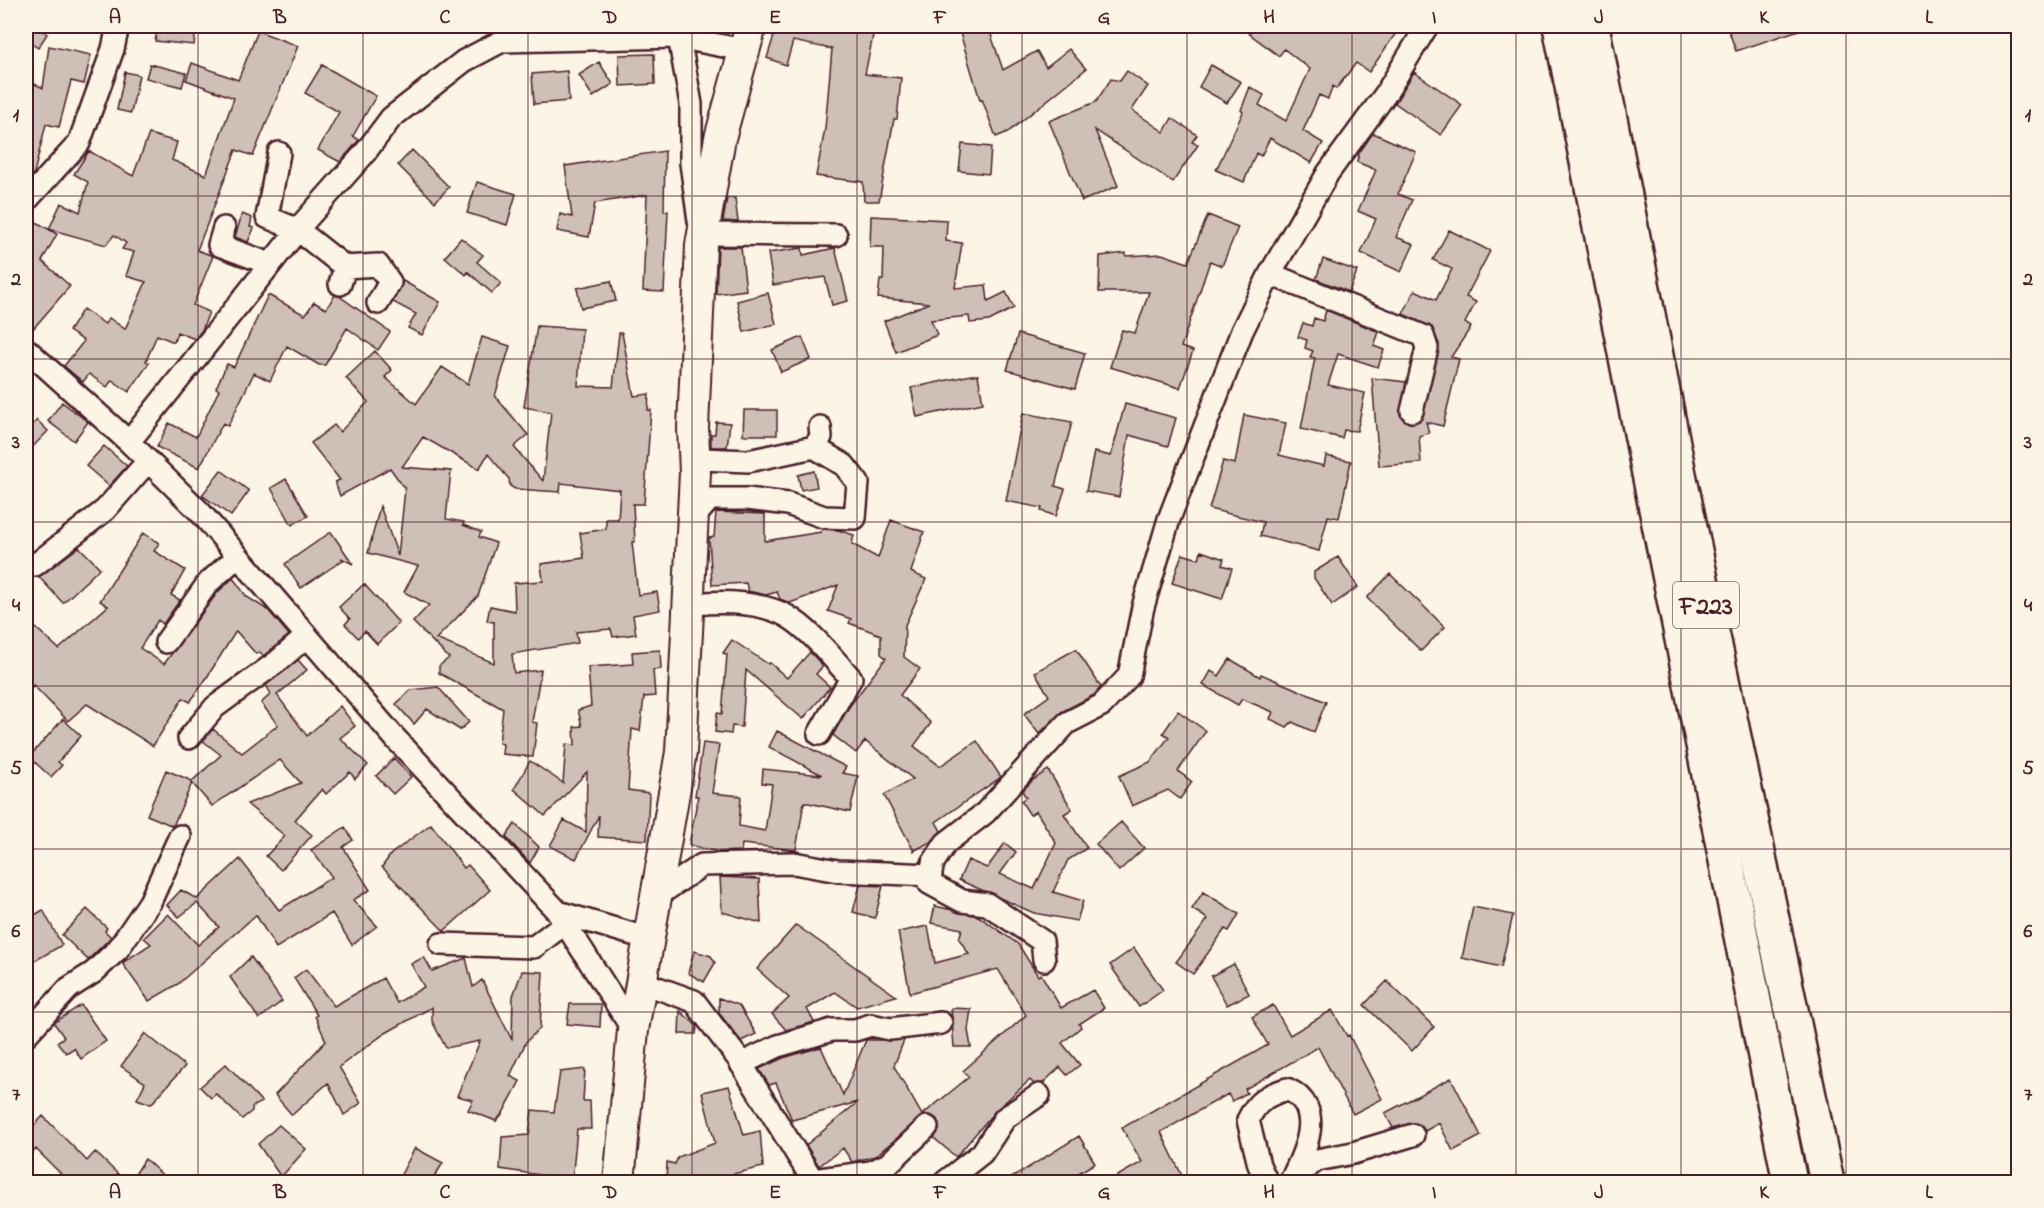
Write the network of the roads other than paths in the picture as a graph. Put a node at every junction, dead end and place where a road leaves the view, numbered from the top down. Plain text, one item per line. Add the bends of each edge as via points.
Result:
1 (118, 26) edge
2 (1426, 26) edge
3 (1560, 26) edge
4 (1592, 26) edge
5 (677, 31) edge
6 (748, 38) edge
7 (279, 153) dead end
8 (26, 201) edge
9 (225, 228) dead end
10 (298, 230) junction
11 (836, 235) dead end
12 (702, 240) junction
13 (270, 264) junction
14 (1270, 274) junction
15 (378, 303) dead end
16 (26, 349) edge
17 (1412, 411) dead end
18 (129, 442) junction
19 (148, 461) junction
20 (695, 473) junction
21 (691, 521) junction
22 (237, 556) junction
23 (35, 565) dead end
24 (687, 619) junction
25 (307, 636) junction
26 (166, 642) dead end
27 (819, 734) dead end
28 (189, 738) dead end
29 (180, 836) dead end
30 (931, 875) junction
31 (654, 898) junction
32 (562, 918) junction
33 (649, 939) junction
34 (441, 944) dead end
35 (1044, 960) dead end
36 (641, 982) junction
37 (941, 1023) dead end
38 (633, 1030) junction
39 (26, 1035) edge
40 (741, 1064) junction
41 (1039, 1095) dead end
42 (927, 1127) dead end
43 (1413, 1135) dead end
44 (1291, 1180) edge
45 (813, 1181) edge
46 (619, 1182) edge
47 (945, 1182) edge
48 (1267, 1182) edge
49 (1790, 1182) edge
50 (1827, 1182) edge

1 - 8 street via 79,143
2 - 14 street via 1384,95 1328,173
3 - 49 main road, F223
4 - 50 main road, F223 via 1679,474
5 - 6 street
5 - 10 street via 502,41 464,61 391,118
5 - 12 street via 691,104 692,163
6 - 12 main road via 720,138
7 - 10 street via 267,217
9 - 13 street via 219,245
10 - 13 street
10 - 15 street via 343,276 378,265 390,282
11 - 12 street
12 - 20 main road via 693,428
13 - 18 street
14 - 17 street via 1423,336 1426,348
14 - 30 street via 1242,332 1169,519 1143,607 1130,676 1102,705 1067,723 985,813 946,843 933,863
16 - 18 street
18 - 19 street
19 - 22 street via 200,512
19 - 23 street via 105,510
20 - 21 main road
20 - 21 street via 704,459 748,461 817,437 858,483 855,518 824,517 788,504 710,499
21 - 24 main road
22 - 25 street
22 - 26 street via 208,583
24 - 27 street via 696,604 724,602 787,616 813,638 851,678
24 - 31 main road via 681,752
25 - 28 street via 215,707
25 - 32 street via 395,738
29 - 39 street via 150,902 118,949 94,972 69,988
30 - 31 street via 838,871 794,863 702,865
30 - 35 street via 929,883 962,901 987,904 1042,941
31 - 33 main road
32 - 33 street
32 - 34 street via 534,947
32 - 38 street
33 - 36 main road
36 - 38 main road
36 - 40 street via 694,1001
37 - 40 street via 832,1030 778,1046
38 - 46 main road
40 - 45 street
41 - 47 street via 1005,1118 982,1153
42 - 45 street via 888,1164 871,1172
43 - 44 street via 1317,1160
44 - 48 street via 1310,1140 1307,1105 1299,1094 1287,1089 1255,1105 1248,1120

